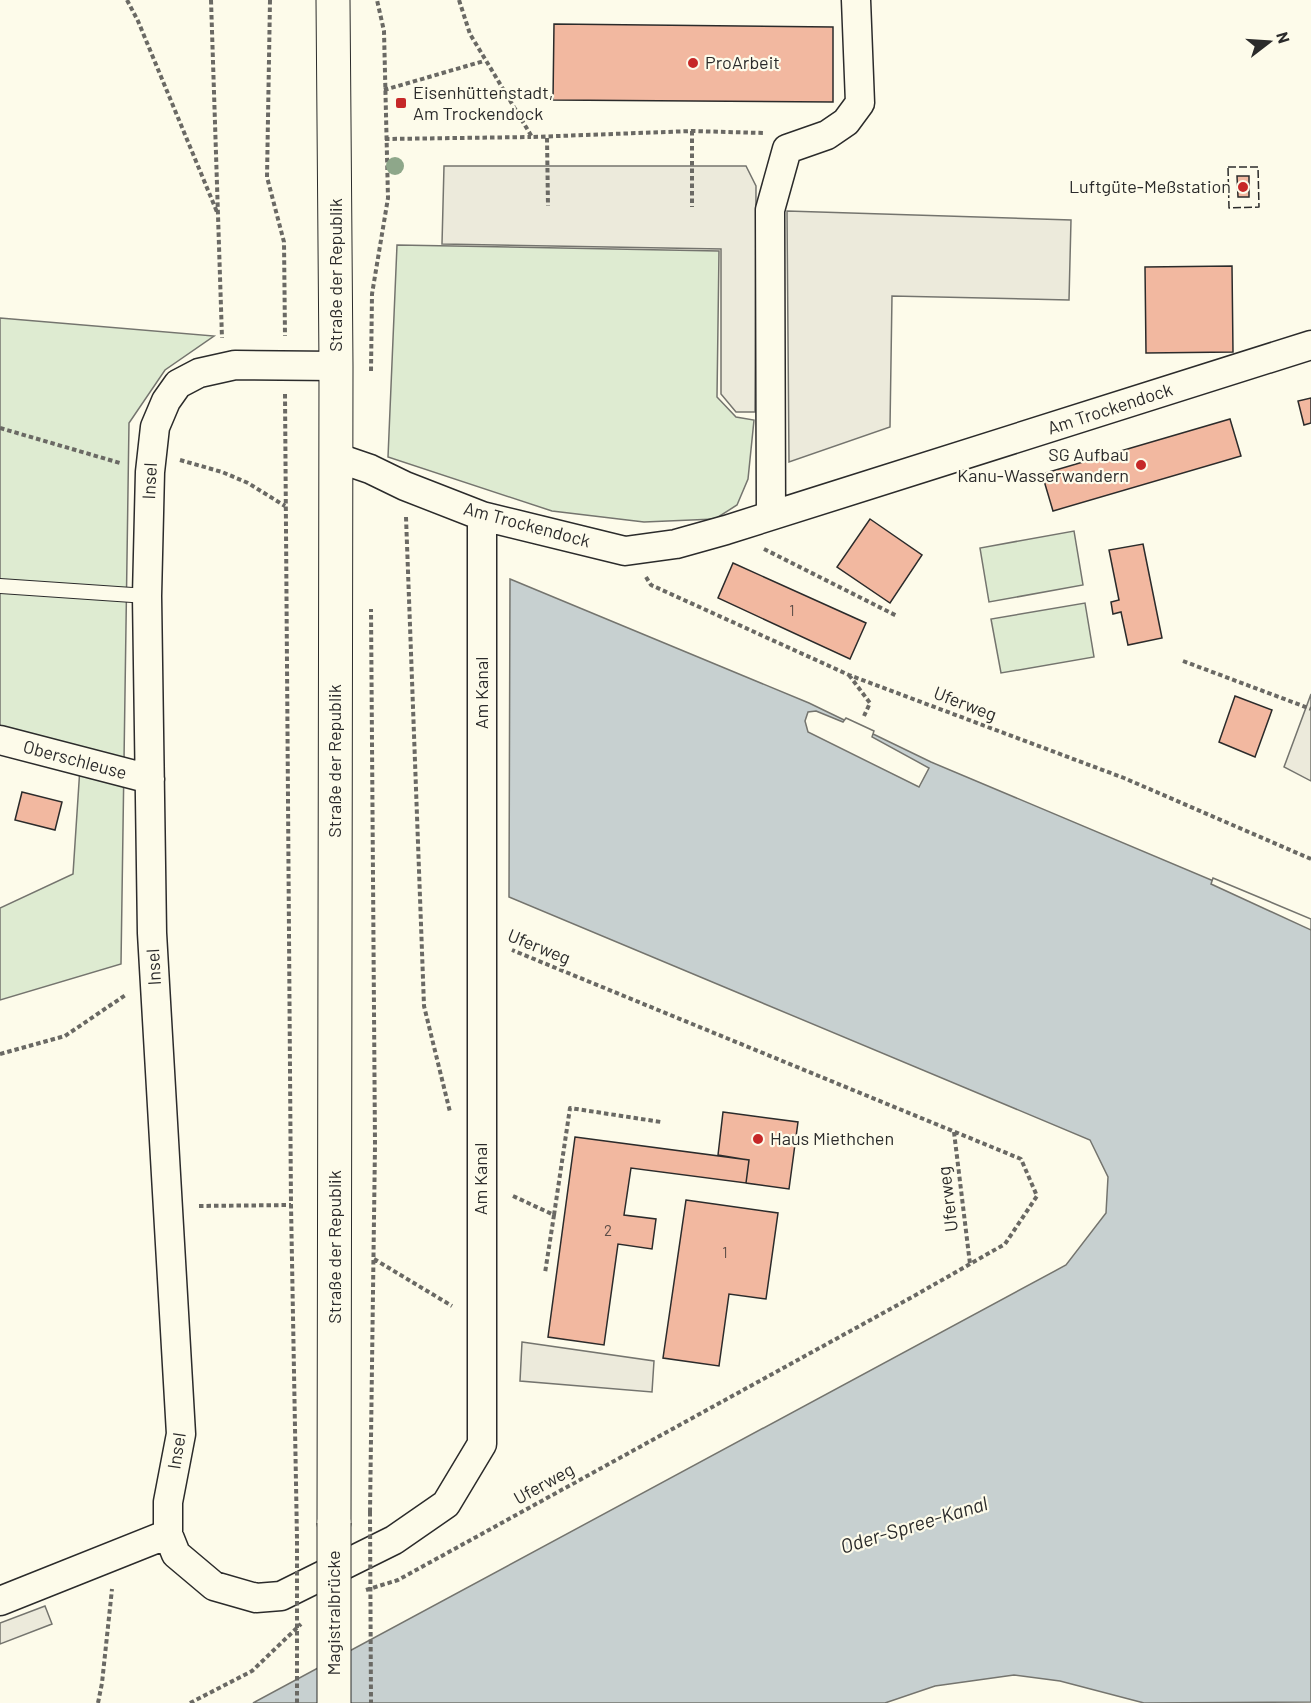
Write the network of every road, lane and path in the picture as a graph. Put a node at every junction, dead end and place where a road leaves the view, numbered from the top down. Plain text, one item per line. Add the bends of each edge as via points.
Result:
1 (127, 0) edge
2 (211, 0) edge
3 (270, 0) edge
4 (333, 0) edge
5 (377, 0) edge
6 (459, 0) edge
7 (856, 0) edge
8 (484, 61) junction
9 (384, 90) junction
10 (692, 131) junction
11 (771, 134) dead end
12 (532, 137) junction
13 (547, 138) junction
14 (385, 139) junction
15 (548, 206) dead end
16 (692, 207) dead end
17 (218, 214) junction
18 (1311, 345) edge
19 (285, 364) junction
20 (336, 366) junction
21 (223, 368) junction
22 (371, 376) dead end
23 (0, 428) edge
24 (335, 457) junction
25 (151, 463) junction
26 (405, 486) junction
27 (286, 506) junction
28 (771, 515) junction
29 (482, 516) junction
30 (726, 530) junction
31 (626, 551) junction
32 (0, 586) edge
33 (147, 596) junction
34 (371, 599) dead end
35 (897, 616) dead end
36 (1183, 661) dead end
37 (849, 675) junction
38 (1311, 709) edge
39 (864, 716) dead end
40 (0, 740) edge
41 (150, 779) junction
42 (1311, 859) edge
43 (481, 937) junction
44 (154, 975) junction
45 (0, 1054) edge
46 (452, 1120) dead end
47 (661, 1122) dead end
48 (954, 1131) junction
49 (481, 1163) junction
50 (291, 1205) junction
51 (168, 1206) junction
52 (554, 1215) junction
53 (374, 1259) junction
54 (970, 1264) junction
55 (545, 1273) dead end
56 (482, 1323) junction
57 (334, 1523) joint
58 (168, 1534) junction
59 (115, 1555) junction
60 (365, 1591) dead end
61 (0, 1601) edge
62 (300, 1611) dead end
63 (290, 1615) dead end
64 (306, 1619) dead end
65 (98, 1703) edge
66 (190, 1703) edge
67 (297, 1703) edge
68 (334, 1703) edge
69 (371, 1703) edge

1 - 17 path
2 - 17 path
3 - 19 path via 267,177 285,242
4 - 20 main road, Straße der Republik
5 - 9 path via 384,31
6 - 8 path
7 - 28 street via 860,103 846,123 827,135 787,149 770,210
8 - 9 path
8 - 12 path
9 - 14 path
10 - 11 path
10 - 13 path
10 - 16 path
12 - 13 path
12 - 14 path
13 - 15 path
14 - 22 path via 388,198 372,294
17 - 21 path
18 - 28 street, Am Trockendock
19 - 20 street, Insel
19 - 21 street, Insel
19 - 27 path
20 - 24 main road, Straße der Republik
21 - 25 street, Insel via 199,373 178,384 155,427
23 - 25 path
24 - 26 street, Am Trockendock
24 - 57 main road, Straße der Republik
25 - 27 path via 174,458 222,472
25 - 33 street, Insel
26 - 29 street, Am Trockendock
26 - 46 path via 424,1006
27 - 50 path
28 - 30 street, Am Trockendock
29 - 31 street, Am Trockendock
29 - 43 street, Am Kanal
30 - 31 street, Am Trockendock via 676,544
30 - 35 path
31 - 37 path, Uferweg via 651,585
32 - 33 lane
33 - 41 street, Insel
34 - 53 path
36 - 38 path
37 - 39 path via 870,703
37 - 42 path, Uferweg via 1124,778
40 - 41 street, Oberschleuse
41 - 44 street, Insel
43 - 48 path, Uferweg
43 - 49 street, Am Kanal
44 - 45 path via 65,1036
44 - 51 street, Insel
47 - 52 path via 570,1107
48 - 54 path, Uferweg
48 - 54 path, Uferweg via 1021,1159 1037,1196 1005,1244
49 - 52 path via 514,1197
49 - 56 street, Am Kanal
50 - 51 path
50 - 67 path, bridge
51 - 58 street, Insel via 182,1434 168,1502
52 - 55 path
53 - 56 path
53 - 69 path, bridge
54 - 60 path, Uferweg via 398,1580
56 - 58 street, Am Kanal via 482,1444 446,1504 394,1540 281,1596 256,1598 214,1586 176,1554
57 - 68 main road, Magistralbrücke, bridge
58 - 59 street
59 - 61 street
59 - 65 path
62 - 63 path
64 - 66 path via 252,1671

